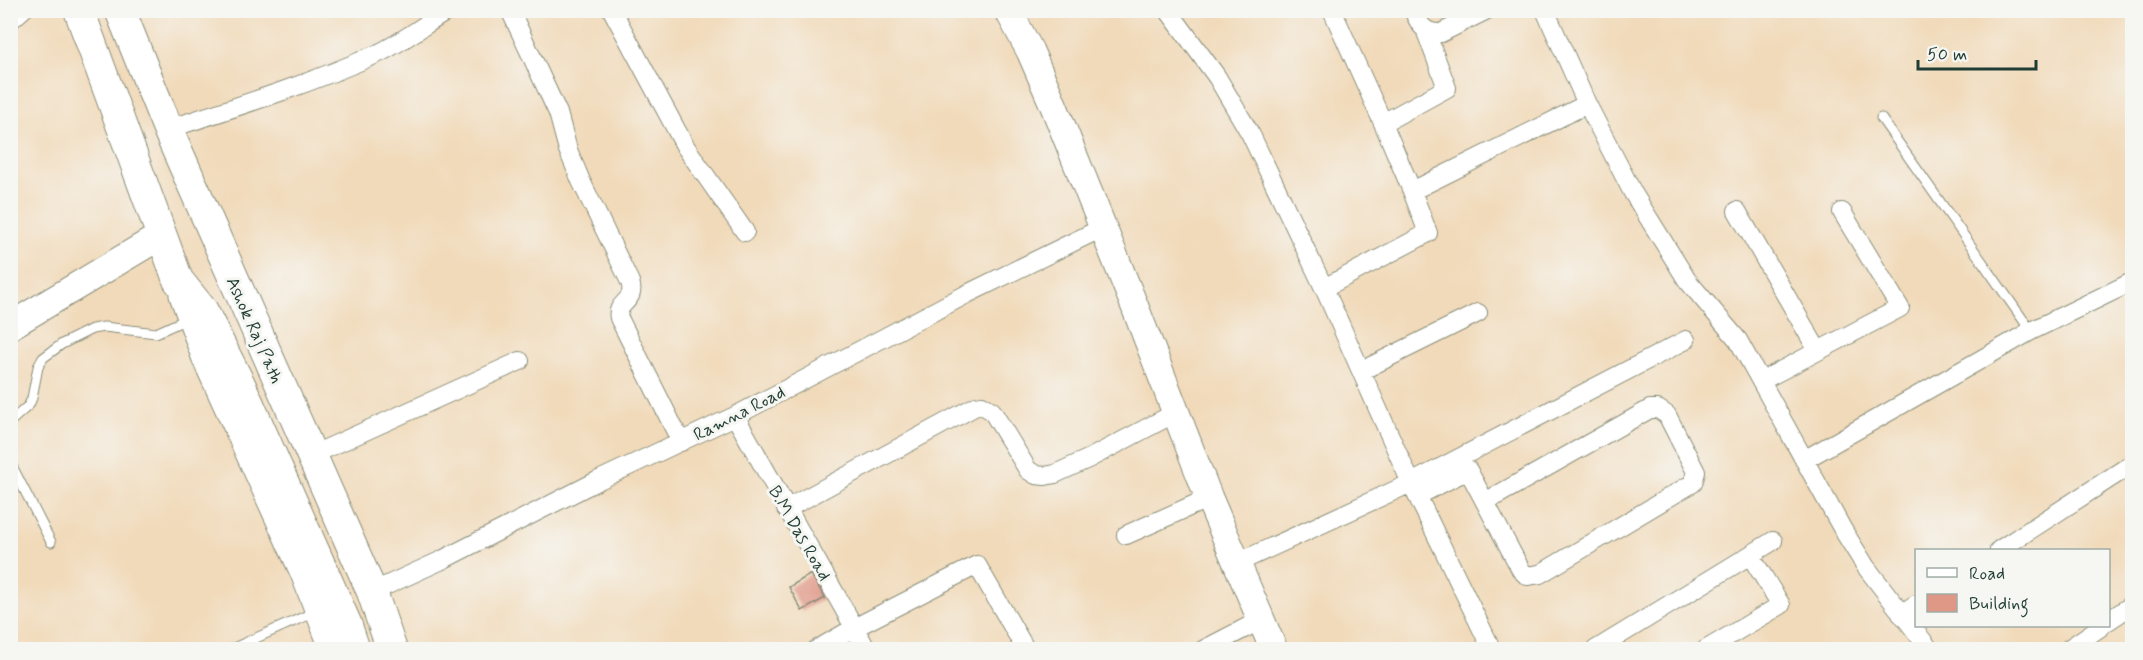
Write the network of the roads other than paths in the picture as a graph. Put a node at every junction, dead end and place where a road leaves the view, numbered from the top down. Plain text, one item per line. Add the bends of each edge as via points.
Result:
1 (29, 10) edge
2 (79, 10) edge
3 (120, 10) edge
4 (449, 10) edge
5 (510, 10) edge
6 (612, 10) edge
7 (1008, 10) edge
8 (1168, 10) edge
9 (1332, 10) edge
10 (1413, 10) edge
11 (1487, 10) edge
12 (1545, 10) edge
13 (10, 27) edge
14 (1426, 32) junction
15 (1587, 104) junction
16 (1881, 118) dead end
17 (164, 120) junction
18 (1383, 123) junction
19 (122, 125) junction
20 (1412, 191) junction
21 (1737, 211) dead end
22 (1842, 212) dead end
23 (1104, 227) junction
24 (745, 232) dead end
25 (162, 235) junction
26 (2133, 282) edge
27 (1324, 288) junction
28 (1478, 313) dead end
29 (197, 314) junction
30 (10, 326) edge
31 (2031, 331) junction
32 (1686, 340) dead end
33 (1818, 351) junction
34 (520, 361) dead end
35 (1361, 371) junction
36 (1761, 381) junction
37 (1177, 412) junction
38 (735, 416) junction
39 (10, 422) edge
40 (681, 442) junction
41 (310, 456) junction
42 (1804, 460) junction
43 (10, 462) edge
44 (2133, 464) edge
45 (1414, 490) junction
46 (1209, 498) junction
47 (1485, 502) junction
48 (786, 509) junction
49 (1126, 535) dead end
50 (1773, 541) dead end
51 (51, 542) dead end
52 (2001, 549) edge
53 (1750, 555) junction
54 (1237, 563) junction
55 (372, 592) junction
56 (1915, 604) edge
57 (2133, 605) edge
58 (319, 610) junction
59 (1901, 614) junction
60 (1261, 620) junction
61 (2110, 620) edge
62 (2101, 627) edge
63 (854, 628) junction
64 (229, 650) edge
65 (334, 650) edge
66 (355, 650) edge
67 (392, 650) edge
68 (816, 650) edge
69 (867, 650) edge
70 (1026, 650) edge
71 (1203, 650) edge
72 (1274, 650) edge
73 (1492, 650) edge
74 (1595, 650) edge
75 (1705, 650) edge
76 (1930, 650) edge
77 (2067, 650) edge

1 - 13 lane
2 - 19 main road, Ashok Raj Path
3 - 17 main road, Ashok Raj Path
4 - 17 street via 396,44 291,89
5 - 40 street via 558,113 589,200 633,289 620,306 619,318
6 - 24 street via 685,146
7 - 23 main road via 1030,51
8 - 27 street via 1251,135
9 - 18 street
10 - 14 street
11 - 14 street via 1441,33
12 - 15 street
14 - 18 street via 1447,88
15 - 20 street
15 - 36 street via 1632,193 1687,280 1738,340
16 - 31 lane
17 - 19 main road
17 - 41 main road, Ashok Raj Path
18 - 20 street
19 - 25 main road, Ashok Raj Path
20 - 27 street via 1428,233
21 - 33 street
22 - 33 street via 1899,308
23 - 37 main road
23 - 38 street, Ramna Road
25 - 29 main road, Ashok Raj Path via 178,280
25 - 30 main road
26 - 31 street
27 - 35 street
28 - 35 street
29 - 39 lane via 156,333 104,327 62,344 43,358 29,405
29 - 58 main road via 206,359
29 - 66 main road, Ashok Raj Path via 241,386
31 - 42 street
32 - 45 street
33 - 36 street
34 - 41 street
35 - 45 street
36 - 42 street
37 - 46 main road
37 - 48 street via 1090,458 1045,476 1028,470 992,411 987,406 976,406
38 - 40 street, Ramna Road
38 - 48 street, B.M Das Road
40 - 55 street, Ramna Road
41 - 55 main road, Ashok Raj Path
42 - 59 street via 1866,567
43 - 51 lane
44 - 52 street
45 - 47 street via 1468,470
45 - 54 street
45 - 73 street
46 - 49 street
46 - 54 main road
47 - 47 street via 1527,576 1540,574 1693,483 1696,472 1666,415 1650,409
48 - 63 street, B.M Das Road
50 - 53 street
53 - 74 street
53 - 75 street via 1781,605
54 - 60 main road
55 - 67 main road, Ashok Raj Path
56 - 59 street
57 - 61 street
58 - 64 lane
58 - 65 main road
59 - 76 street
60 - 71 street
60 - 72 main road
62 - 77 street
63 - 68 street
63 - 69 street, B.M Das Road
63 - 70 street via 977,565

